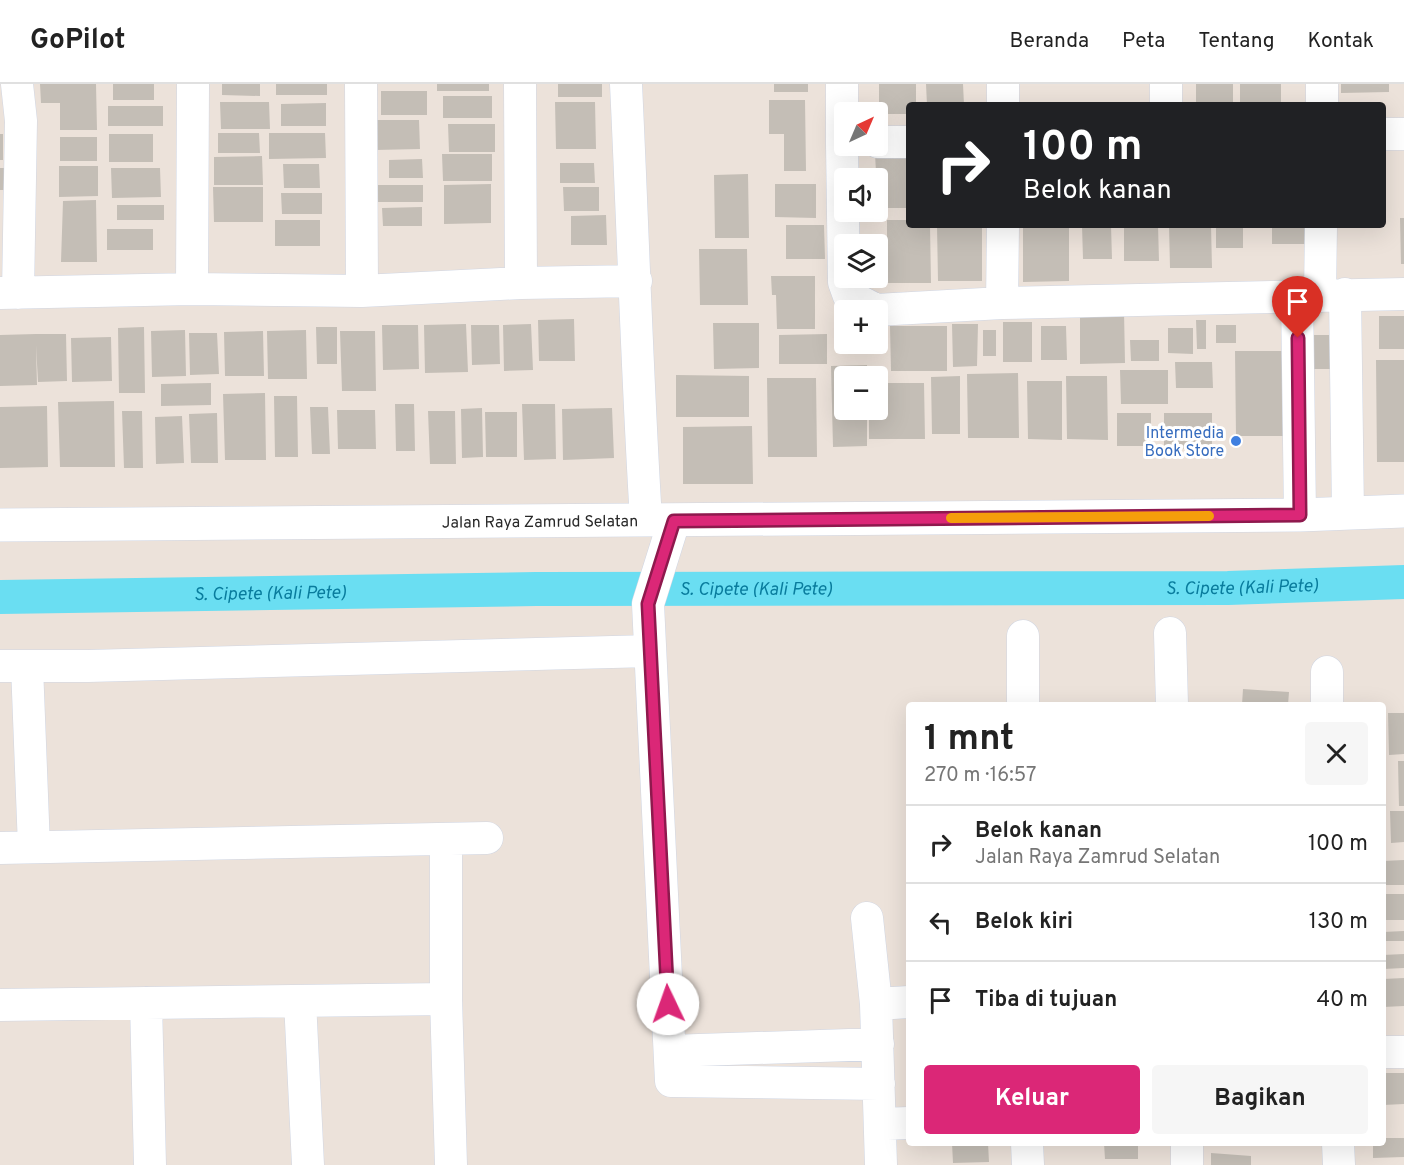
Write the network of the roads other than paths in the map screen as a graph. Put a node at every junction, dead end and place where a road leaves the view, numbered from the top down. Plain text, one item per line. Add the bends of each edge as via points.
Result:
1 (17, 84) edge
2 (193, 84) edge
3 (361, 84) edge
4 (520, 84) edge
5 (626, 84) edge
6 (842, 84) edge
7 (1003, 84) edge
8 (1166, 84) edge
9 (1322, 84) edge
10 (842, 102) edge
11 (1003, 102) edge
12 (1166, 102) edge
13 (1322, 102) edge
14 (10, 121) edge
15 (1386, 134) edge
16 (1404, 134) edge
17 (888, 142) edge
18 (906, 142) edge
19 (843, 156) edge
20 (1003, 228) edge
21 (1321, 228) edge
22 (636, 281) junction
23 (521, 283) junction
24 (192, 289) junction
25 (362, 291) junction
26 (9, 293) edge
27 (1321, 294) junction
28 (1404, 294) edge
29 (1002, 303) junction
30 (1404, 511) edge
31 (1348, 513) junction
32 (1300, 515) junction
33 (0, 525) edge
34 (663, 525) junction
35 (1170, 633) dead end
36 (1023, 636) dead end
37 (650, 651) junction
38 (14, 666) edge
39 (1326, 672) dead end
40 (1023, 702) edge
41 (1172, 702) edge
42 (1327, 702) edge
43 (487, 838) dead end
44 (446, 839) junction
45 (34, 847) junction
46 (0, 848) edge
47 (867, 918) dead end
48 (446, 999) junction
49 (300, 1001) junction
50 (906, 1002) edge
51 (146, 1003) junction
52 (876, 1004) junction
53 (0, 1005) edge
54 (878, 1044) junction
55 (670, 1051) junction
56 (1386, 1052) edge
57 (1404, 1052) edge
58 (879, 1084) junction
59 (895, 1123) edge
60 (1027, 1146) edge
61 (1187, 1146) edge
62 (1338, 1146) edge
63 (150, 1165) edge
64 (308, 1165) edge
65 (451, 1165) edge
66 (881, 1165) edge
67 (1028, 1165) edge
68 (1187, 1165) edge
69 (1339, 1165) edge

1 - 14 street
2 - 24 street
3 - 25 street
4 - 23 street
5 - 22 street
6 - 10 street
7 - 11 street
8 - 12 street
9 - 13 street
14 - 26 street
15 - 16 street
17 - 18 street
19 - 29 street via 844,282 849,296 876,310
20 - 29 street
21 - 27 street
22 - 23 street
22 - 34 street via 637,380
23 - 25 street
24 - 25 street
24 - 26 street
27 - 28 street
27 - 29 street
27 - 31 street
27 - 32 street
30 - 31 street, Jalan Raya Zamrud Selatan
31 - 32 street, Jalan Raya Zamrud Selatan
32 - 34 street, Jalan Raya Zamrud Selatan
33 - 34 street, Jalan Raya Zamrud Selatan
34 - 37 street via 648,604
35 - 41 street
36 - 40 street
37 - 38 street
37 - 55 street
38 - 45 street
39 - 42 street
43 - 44 street
44 - 45 street
44 - 48 street
45 - 46 street
47 - 52 street
48 - 49 street
48 - 65 street
49 - 51 street
49 - 64 street
50 - 52 street
51 - 53 street
51 - 63 street
52 - 54 street
54 - 55 street
54 - 58 street
55 - 58 street via 671,1081
56 - 57 street
58 - 59 street
59 - 66 street
60 - 67 street
61 - 68 street
62 - 69 street

